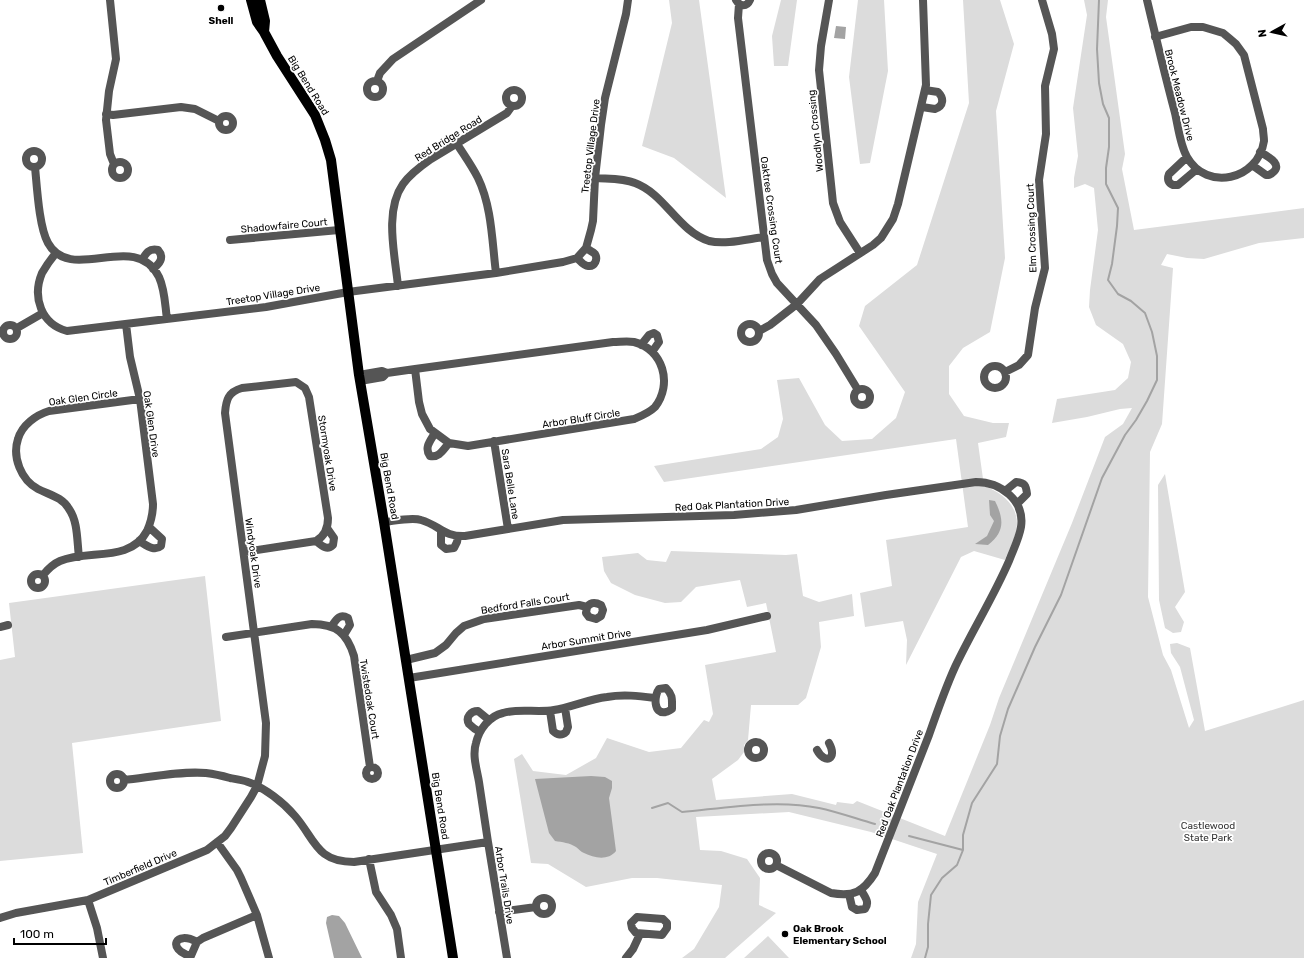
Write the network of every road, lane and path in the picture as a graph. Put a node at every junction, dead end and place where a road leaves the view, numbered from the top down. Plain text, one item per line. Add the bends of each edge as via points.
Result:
1 (110, 0) edge
2 (251, 0) edge
3 (260, 0) edge
4 (481, 0) edge
5 (628, 0) edge
6 (750, 0) edge
7 (829, 0) edge
8 (923, 0) edge
9 (1042, 0) edge
10 (1147, 0) edge
11 (737, 2) edge
12 (264, 32) junction
13 (1156, 37) junction
14 (377, 81) dead end
15 (925, 90) junction
16 (512, 106) dead end
17 (922, 107) junction
18 (106, 114) junction
19 (219, 121) dead end
20 (457, 144) junction
21 (1260, 152) junction
22 (1187, 157) junction
23 (114, 164) dead end
24 (1252, 165) junction
25 (35, 167) dead end
26 (1197, 169) junction
27 (595, 178) junction
28 (339, 230) junction
29 (764, 237) junction
30 (230, 240) dead end
31 (586, 248) junction
32 (56, 253) junction
33 (860, 253) junction
34 (577, 258) junction
35 (142, 260) junction
36 (153, 269) junction
37 (496, 273) junction
38 (398, 286) junction
39 (348, 292) junction
40 (797, 304) junction
41 (43, 313) junction
42 (167, 319) junction
43 (126, 324) junction
44 (17, 328) dead end
45 (759, 331) dead end
46 (641, 345) junction
47 (652, 352) junction
48 (415, 370) junction
49 (1005, 372) dead end
50 (359, 378) junction
51 (301, 384) joint
52 (858, 390) dead end
53 (140, 399) junction
54 (435, 433) junction
55 (494, 441) junction
56 (448, 443) junction
57 (1005, 491) junction
58 (1017, 504) junction
59 (384, 522) junction
60 (148, 527) junction
61 (327, 528) junction
62 (508, 529) junction
63 (441, 530) junction
64 (458, 536) junction
65 (139, 541) junction
66 (316, 541) junction
67 (244, 552) junction
68 (79, 557) junction
69 (43, 575) dead end
70 (587, 607) dead end
71 (766, 616) dead end
72 (331, 627) junction
73 (254, 633) junction
74 (344, 635) junction
75 (226, 637) dead end
76 (406, 660) junction
77 (409, 678) junction
78 (655, 698) dead end
79 (565, 708) junction
80 (550, 711) junction
81 (489, 720) junction
82 (480, 732) junction
83 (829, 744) dead end
84 (817, 750) dead end
85 (370, 767) dead end
86 (124, 780) dead end
87 (257, 786) junction
88 (217, 842) junction
89 (488, 842) junction
90 (436, 850) junction
91 (369, 859) junction
92 (776, 865) dead end
93 (861, 890) junction
94 (849, 894) junction
95 (88, 900) junction
96 (536, 907) dead end
97 (500, 912) junction
98 (257, 915) junction
99 (0, 918) edge
100 (640, 934) dead end
101 (197, 942) junction
102 (190, 957) edge
103 (103, 958) edge
104 (269, 958) edge
105 (401, 958) edge
106 (453, 958) edge
107 (507, 958) edge
108 (626, 958) edge

1 - 18 street via 116,59
2 - 12 main road, Big Bend Road via 257,22
3 - 12 main road, Big Bend Road via 265,21
4 - 14 street via 393,59 380,73
5 - 27 street, Treetop Village Drive via 605,98
6 - 11 street, Oaktree Crossing Court via 747,4
7 - 33 street, Woodlyn Crossing via 820,46 819,70 833,203 840,222
8 - 15 street
9 - 49 street, Elm Crossing Court via 1054,49 1045,86 1046,134 1039,180 1044,268 1034,308 1028,355 1019,365
10 - 13 street, Brook Meadow Drive
11 - 29 street, Oaktree Crossing Court
12 - 28 main road, Big Bend Road via 312,109 325,140 331,160
13 - 21 street, Brook Meadow Drive via 1192,27 1204,28 1223,33 1236,44 1244,55 1262,129 1264,140
13 - 22 street, Brook Meadow Drive
15 - 17 street
15 - 17 street via 938,92 942,96 942,103 935,109
16 - 20 street, Red Bridge Road via 507,113
17 - 33 street via 893,219 881,238
18 - 19 street via 188,107
18 - 23 street via 110,154
20 - 37 street via 478,178 486,200
20 - 38 street, Red Bridge Road via 419,168 403,185 398,195 392,225
21 - 24 street, Brook Meadow Drive
21 - 24 street via 1273,159 1276,165 1274,171 1269,175
22 - 26 street, Brook Meadow Drive
22 - 26 street, Brook Meadow Drive via 1169,174 1170,183 1178,185
24 - 26 street, Brook Meadow Drive via 1240,174 1222,178 1204,174
25 - 32 street via 43,229 47,242
27 - 29 street via 624,180 642,186 689,230 709,241
27 - 31 street, Treetop Village Drive via 593,221
28 - 30 street, Shadowfaire Court
28 - 39 main road, Big Bend Road
29 - 40 street, Oaktree Crossing Court via 772,274
31 - 34 street, Treetop Village Drive
31 - 34 street via 595,255 594,264 586,266
32 - 35 street via 83,260 125,255
32 - 41 street via 46,266 40,281 38,300
33 - 40 street via 820,279
34 - 37 street, Treetop Village Drive
35 - 36 street
35 - 36 street via 146,252 158,250 162,257
36 - 42 street via 163,286
37 - 38 street, Treetop Village Drive
38 - 39 street, Treetop Village Drive
39 - 42 street, Treetop Village Drive via 289,303
39 - 50 main road, Big Bend Road
40 - 45 street
40 - 52 street, Oaktree Crossing Court via 816,324
41 - 43 street, Treetop Village Drive via 55,326 67,331
41 - 44 street
42 - 43 street, Treetop Village Drive
43 - 53 street, Oak Glen Drive via 130,357
46 - 47 street, Arbor Bluff Circle
46 - 47 street via 649,335 656,334 660,342
46 - 48 street, Arbor Bluff Circle via 620,342
47 - 55 street, Arbor Bluff Circle via 664,373 665,385 654,407 645,415 623,421
48 - 50 street, Arbor Bluff Circle via 387,373 382,371
48 - 54 street, Arbor Bluff Circle via 422,414
50 - 59 main road, Big Bend Road
51 - 61 street, Stormyoak Drive via 309,397 328,518
51 - 67 street, Windyoak Drive via 291,382 242,388 235,390 226,403 225,413
53 - 60 street, Oak Glen Drive via 153,504
53 - 68 street, Oak Glen Circle via 42,413 30,421 18,438 17,462 24,477 37,489 60,499 72,512
54 - 56 street, Arbor Bluff Circle
54 - 56 street via 427,447 430,456 439,455
55 - 56 street, Arbor Bluff Circle via 468,446
55 - 62 street, Sara Belle Lane
57 - 58 street, Red Oak Plantation Drive
57 - 58 street via 1016,482 1024,483 1027,494
57 - 62 street, Red Oak Plantation Drive via 994,484 976,482 796,510 734,515 563,520
58 - 93 street, Red Oak Plantation Drive via 1021,526 1004,573 954,669 875,873
59 - 63 street, Red Oak Plantation Drive via 419,519
59 - 76 main road, Big Bend Road
60 - 65 street, Oak Glen Drive
60 - 65 street via 162,539 161,546 154,549
61 - 66 street
61 - 66 street, Stormyoak Drive via 334,538 334,545 325,548
62 - 64 street, Red Oak Plantation Drive
63 - 64 street, Red Oak Plantation Drive
63 - 64 street via 441,545 446,549 454,548
65 - 68 street, Oak Glen Drive via 125,550
66 - 67 street, Stormyoak Drive
67 - 73 street, Windyoak Drive
68 - 69 street, Oak Glen Drive via 58,561
70 - 76 street, Bedford Falls Court via 579,605 470,623 435,653
71 - 77 street, Arbor Summit Drive via 707,630
72 - 73 street via 312,624
72 - 74 street
72 - 74 street via 340,616 348,618 350,625
73 - 75 street
73 - 87 street, Windyoak Drive via 266,723 265,756
74 - 85 street, Twistedoak Court via 352,648 355,663
76 - 77 main road, Big Bend Road
77 - 90 main road, Big Bend Road
78 - 79 street via 619,695
79 - 80 street
79 - 80 street via 568,728 561,735 554,731
80 - 81 street via 514,710 501,713
81 - 82 street
81 - 82 street via 478,711 470,714 468,722
82 - 89 street via 475,744 475,760
83 - 84 street via 833,750 830,757 825,759
86 - 87 street, Arbor Trails Drive via 206,773 248,781
87 - 88 street, Timberfield Drive via 237,820
87 - 91 street, Arbor Trails Drive via 286,806 311,840 327,856 342,862
88 - 95 street, Timberfield Drive via 207,850
88 - 98 street via 237,870
89 - 90 street, Arbor Trails Drive
89 - 97 street, Arbor Trails Drive
90 - 91 street, Arbor Trails Drive
90 - 106 main road, Big Bend Road
91 - 105 street via 376,892 397,929
92 - 94 street via 831,893
93 - 94 street
93 - 94 street via 867,901 865,909 857,910 852,907
95 - 99 street, Timberfield Drive
95 - 103 street
96 - 97 street
97 - 107 street, Arbor Trails Drive
98 - 101 street
98 - 104 street
100 - 108 street
101 - 102 street
101 - 102 street via 187,937 177,941 177,949

